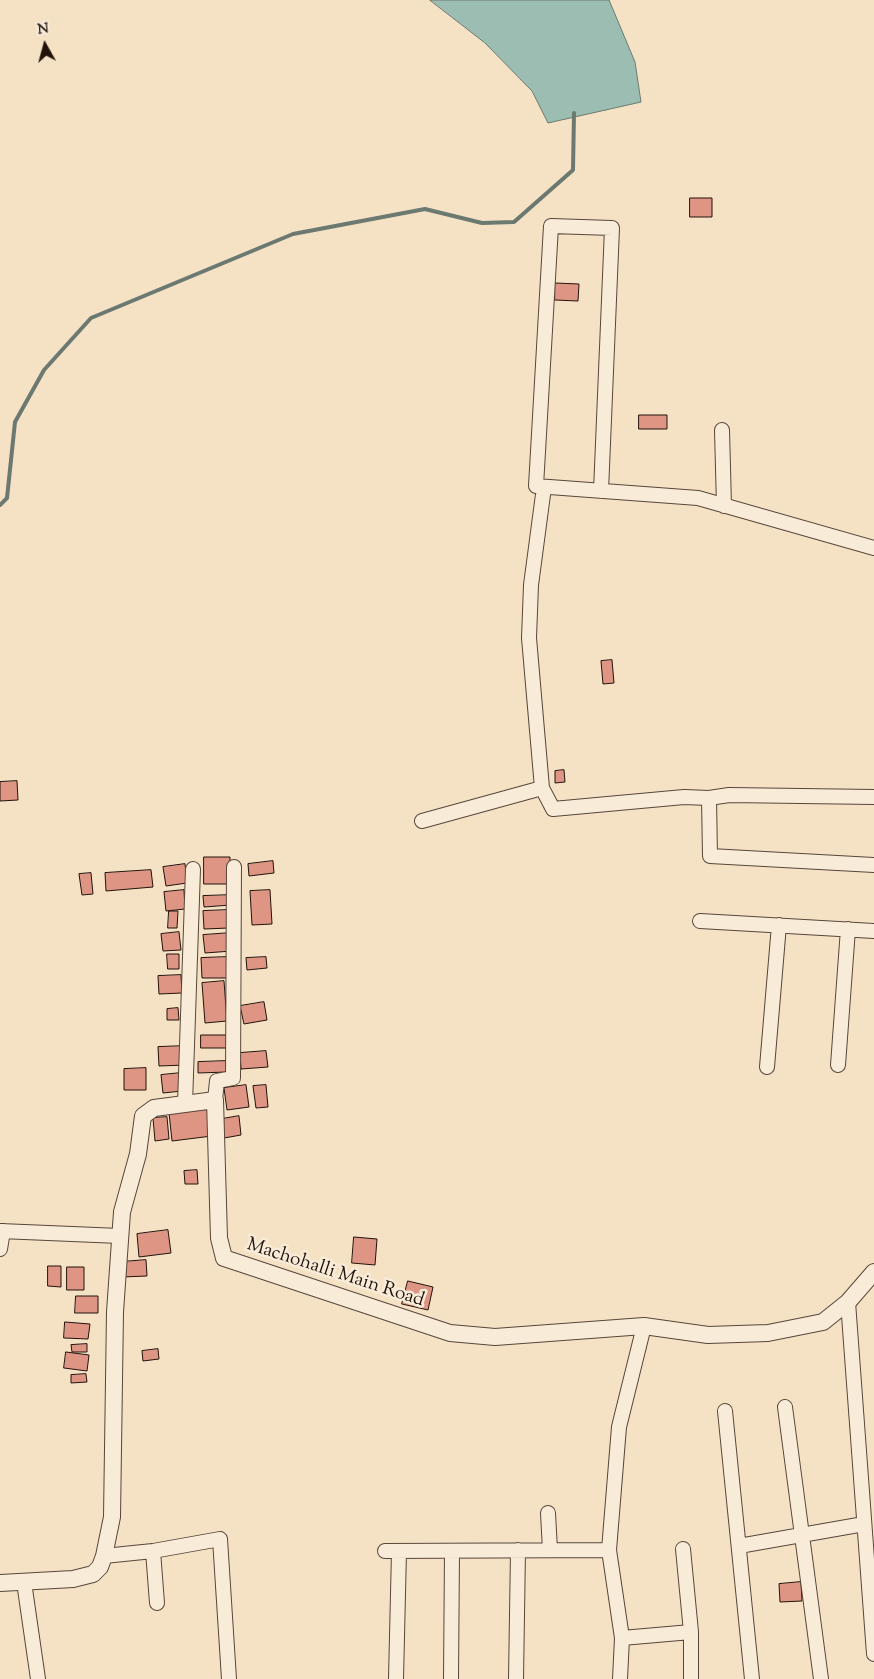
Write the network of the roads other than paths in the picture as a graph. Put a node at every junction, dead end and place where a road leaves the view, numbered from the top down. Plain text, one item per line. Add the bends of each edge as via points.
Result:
1 (722, 430) dead end
2 (544, 487) junction
3 (601, 491) junction
4 (724, 506) junction
5 (874, 548) edge
6 (542, 788) junction
7 (874, 797) edge
8 (709, 798) junction
9 (422, 821) dead end
10 (874, 866) edge
11 (234, 867) dead end
12 (193, 869) dead end
13 (700, 921) dead end
14 (779, 925) junction
15 (848, 929) junction
16 (874, 931) edge
17 (838, 1065) dead end
18 (768, 1068) dead end
19 (215, 1100) junction
20 (185, 1104) junction
21 (2, 1231) edge
22 (120, 1236) junction
23 (0, 1249) edge
24 (874, 1272) edge
25 (848, 1302) junction
26 (644, 1326) junction
27 (785, 1407) dead end
28 (725, 1411) dead end
29 (548, 1513) dead end
30 (864, 1524) junction
31 (802, 1535) junction
32 (739, 1546) junction
33 (683, 1549) dead end
34 (518, 1550) junction
35 (550, 1550) junction
36 (609, 1550) junction
37 (153, 1551) junction
38 (399, 1551) junction
39 (452, 1551) junction
40 (385, 1552) dead end
41 (104, 1556) junction
42 (24, 1582) junction
43 (0, 1583) edge
44 (158, 1603) dead end
45 (691, 1632) junction
46 (873, 1634) edge
47 (622, 1638) junction
48 (874, 1654) edge
49 (38, 1679) edge
50 (229, 1679) edge
51 (396, 1679) edge
52 (451, 1679) edge
53 (516, 1679) edge
54 (620, 1679) edge
55 (691, 1679) edge
56 (752, 1679) edge
57 (820, 1679) edge

1 - 4 street
2 - 3 street
2 - 3 street via 536,486 551,226 612,228
2 - 6 street via 531,585 529,638
3 - 4 street via 698,498
4 - 5 street
6 - 8 street via 553,809
6 - 9 street
7 - 8 street via 729,795
8 - 10 street via 710,856
11 - 19 street via 233,1078 217,1081
12 - 20 street
13 - 14 street
14 - 15 street
14 - 18 street
15 - 16 street
15 - 17 street
19 - 20 street
19 - 26 street, Machohalli Main Road via 219,1230 224,1258 450,1332 496,1337
20 - 22 street via 154,1108 143,1116 138,1154 122,1212
21 - 22 street
21 - 23 street
22 - 41 street via 115,1312 112,1517
24 - 25 street, Machohalli Main Road
25 - 26 street, Machohalli Main Road via 823,1322 768,1333 708,1335
25 - 30 street
26 - 36 street via 619,1427
27 - 31 street
28 - 32 street
29 - 35 street
30 - 31 street
30 - 46 street
31 - 32 street
31 - 57 street
32 - 56 street
33 - 45 street
34 - 35 street
34 - 39 street
34 - 53 street
35 - 36 street
36 - 47 street
37 - 41 street
37 - 44 street
37 - 50 street via 220,1540
38 - 39 street
38 - 40 street
38 - 51 street
39 - 52 street
41 - 42 street via 93,1574 73,1579
42 - 43 street
42 - 49 street
45 - 47 street
45 - 55 street
46 - 48 street
47 - 54 street

